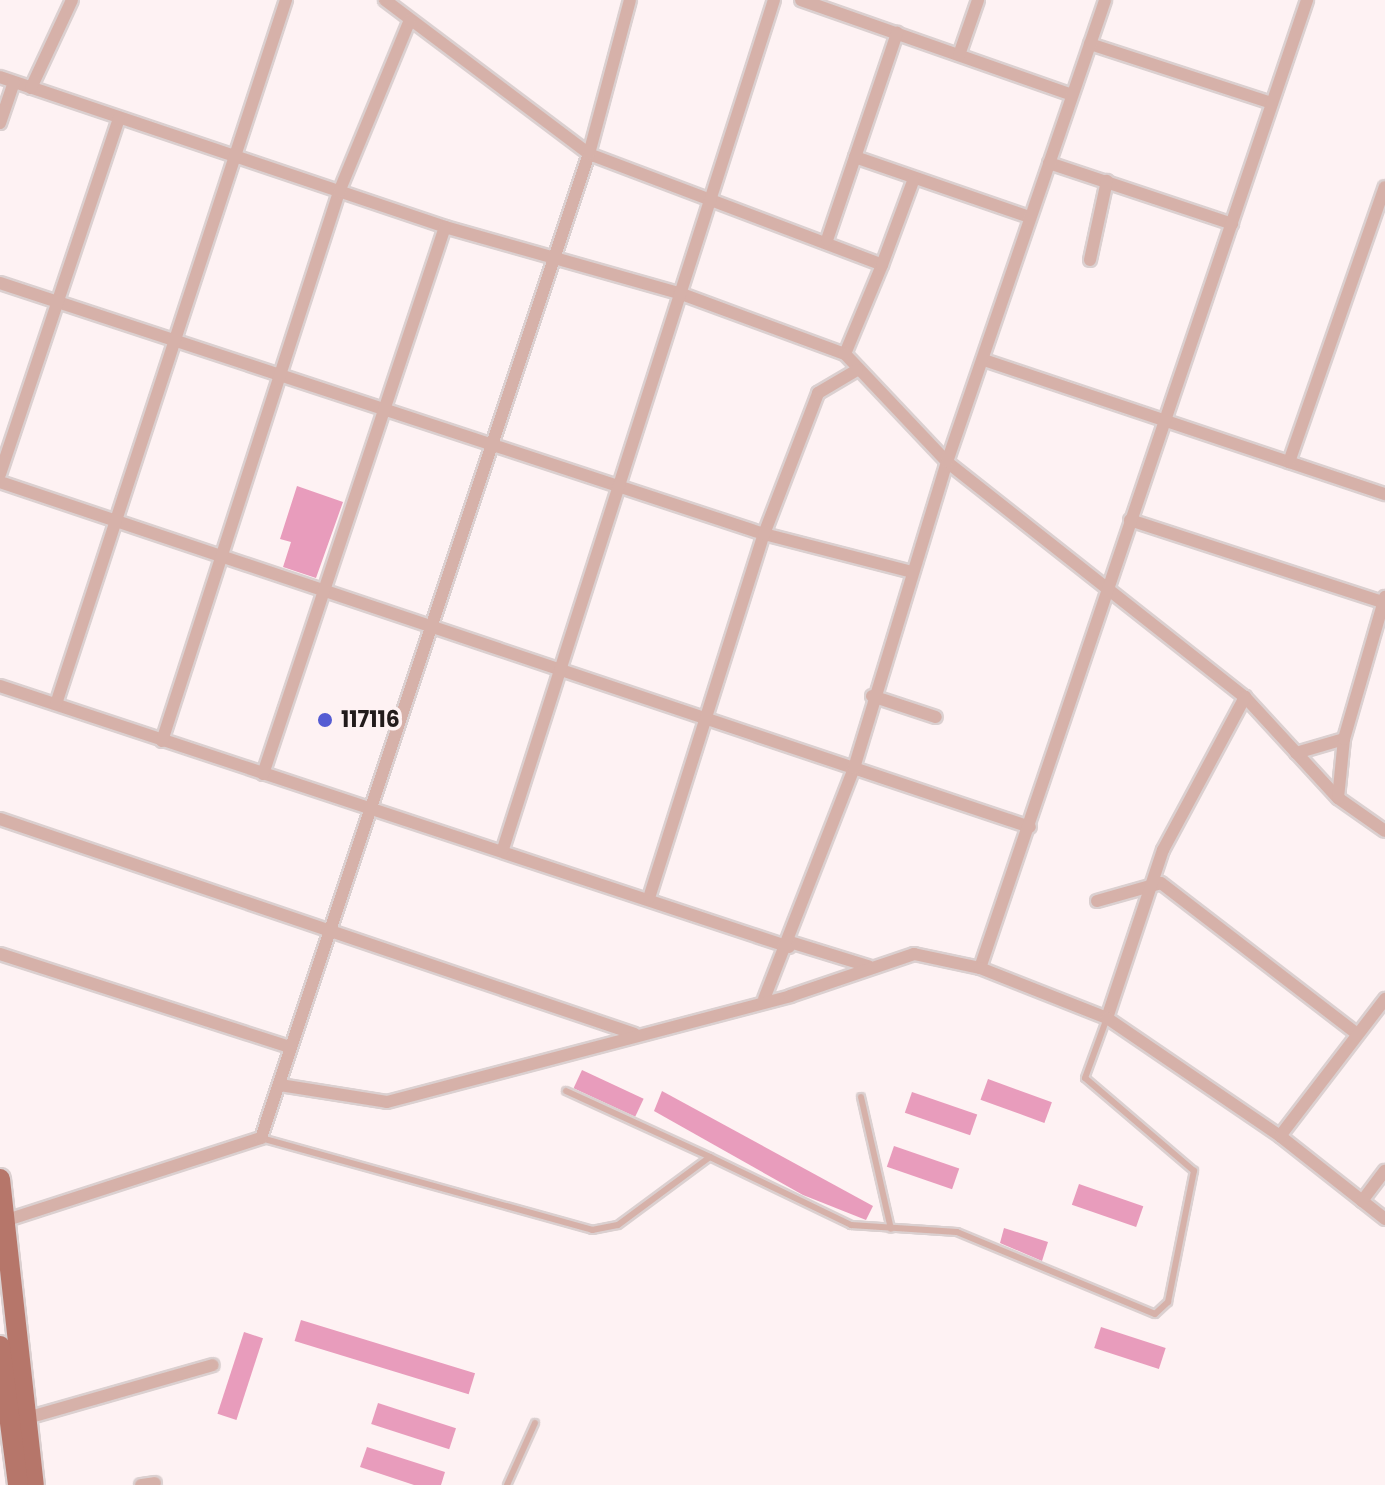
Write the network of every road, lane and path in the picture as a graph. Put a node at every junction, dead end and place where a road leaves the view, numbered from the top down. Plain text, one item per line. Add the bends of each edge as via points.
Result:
1 (72, 0) edge
2 (286, 0) edge
3 (385, 0) edge
4 (630, 0) edge
5 (774, 0) edge
6 (801, 0) edge
7 (846, 0) edge
8 (978, 0) edge
9 (1105, 0) edge
10 (1307, 0) edge
11 (841, 13) junction
12 (410, 20) junction
13 (897, 33) junction
14 (1090, 44) junction
15 (959, 55) junction
16 (0, 77) edge
17 (14, 82) junction
18 (31, 88) junction
19 (1072, 95) junction
20 (1272, 103) junction
21 (119, 118) junction
22 (0, 123) edge
23 (589, 154) junction
24 (234, 156) junction
25 (855, 157) junction
26 (1049, 163) junction
27 (913, 181) junction
28 (1107, 181) junction
29 (1385, 187) edge
30 (339, 192) junction
31 (709, 197) junction
32 (1029, 217) junction
33 (1232, 224) junction
34 (445, 227) junction
35 (827, 240) junction
36 (552, 257) junction
37 (1090, 260) dead end
38 (882, 265) junction
39 (0, 283) edge
40 (679, 293) junction
41 (57, 302) junction
42 (174, 341) junction
43 (845, 354) junction
44 (984, 360) junction
45 (857, 370) junction
46 (279, 375) junction
47 (387, 408) junction
48 (1164, 424) junction
49 (490, 443) junction
50 (947, 462) junction
51 (1289, 462) junction
52 (0, 474) edge
53 (0, 482) edge
54 (621, 488) junction
55 (1385, 494) edge
56 (1130, 520) junction
57 (116, 522) junction
58 (764, 534) junction
59 (220, 552) junction
60 (912, 572) junction
61 (326, 590) junction
62 (1105, 590) junction
63 (1384, 600) edge
64 (435, 628) junction
65 (561, 666) junction
66 (0, 686) edge
67 (872, 696) junction
68 (1245, 697) junction
69 (56, 704) junction
70 (707, 716) junction
71 (936, 717) dead end
72 (1344, 739) junction
73 (162, 741) junction
74 (1296, 753) junction
75 (854, 768) junction
76 (263, 774) junction
77 (1338, 798) junction
78 (376, 808) junction
79 (0, 819) edge
80 (1030, 827) junction
81 (1385, 831) edge
82 (503, 849) junction
83 (1151, 881) junction
84 (649, 898) junction
85 (1097, 901) dead end
86 (335, 928) junction
87 (790, 945) junction
88 (0, 954) edge
89 (868, 966) junction
90 (980, 968) junction
91 (764, 999) junction
92 (1385, 999) edge
93 (1107, 1018) junction
94 (1356, 1033) junction
95 (635, 1034) junction
96 (290, 1047) junction
97 (280, 1085) junction
98 (566, 1091) dead end
99 (861, 1097) dead end
100 (1280, 1136) junction
101 (261, 1138) junction
102 (710, 1157) junction
103 (1385, 1171) edge
104 (0, 1179) edge
105 (1362, 1201) junction
106 (1385, 1219) edge
107 (4, 1221) junction
108 (891, 1229) junction
109 (6, 1294) edge
110 (0, 1346) edge
111 (213, 1365) dead end
112 (13, 1422) edge
113 (535, 1423) dead end
114 (155, 1483) dead end
115 (18, 1485) edge
116 (34, 1485) edge
117 (141, 1485) edge
118 (507, 1485) edge

1 - 18 street
2 - 24 street
3 - 12 street
4 - 23 street
5 - 31 street
6 - 11 street
7 - 11 street
8 - 15 street
9 - 14 street
10 - 20 street
11 - 13 street
12 - 23 street
12 - 30 street
13 - 15 street
13 - 25 street
14 - 19 street
14 - 20 street
15 - 19 street
16 - 17 street
17 - 18 street
17 - 22 street
18 - 21 street
19 - 26 street
20 - 33 street
21 - 24 street
21 - 41 street
23 - 31 street
23 - 36 street
24 - 30 street
24 - 42 street
25 - 27 street
25 - 35 street
26 - 28 street
26 - 32 street
27 - 32 street
27 - 38 street
28 - 33 street
28 - 37 street
29 - 51 street
30 - 34 street
30 - 46 street
31 - 35 street
31 - 40 street
32 - 44 street
33 - 48 street
34 - 36 street
34 - 47 street
35 - 38 street
36 - 40 street
36 - 49 street
38 - 43 street
39 - 41 street
40 - 43 street
40 - 54 street
41 - 42 street
41 - 52 street
42 - 46 street
42 - 57 street
43 - 45 street
44 - 48 street
44 - 50 street
45 - 50 street
45 - 58 street via 818,393
46 - 47 street
46 - 59 street
47 - 49 street
47 - 61 street
48 - 51 street
48 - 56 street
49 - 54 street
49 - 64 street
50 - 60 street
50 - 62 street
51 - 55 street
53 - 57 street
54 - 58 street
54 - 65 street
56 - 62 street
56 - 63 street
57 - 59 street
57 - 69 street
58 - 60 street
58 - 70 street
59 - 61 street
59 - 73 street
60 - 67 street
61 - 64 street
61 - 76 street
62 - 68 street
62 - 80 street
63 - 72 street
64 - 65 street
64 - 78 street
65 - 70 street
65 - 82 street
66 - 69 street
67 - 71 street
67 - 75 street
68 - 74 street
68 - 83 street
69 - 73 street
70 - 75 street
70 - 84 street
72 - 74 street
72 - 77 street
73 - 76 street
74 - 77 street
75 - 80 street
75 - 87 street
76 - 78 street
77 - 81 street
78 - 82 street
78 - 86 street
79 - 86 street
80 - 90 street
82 - 84 street
83 - 85 street
83 - 93 street
83 - 94 street via 1176,891
84 - 87 street
86 - 95 street
86 - 96 street
87 - 89 street
87 - 91 street
88 - 96 street
89 - 90 street via 914,954
89 - 91 street
90 - 93 street
91 - 95 street
92 - 94 street
93 - 100 street
93 - 108 lane via 1085,1078 1194,1171 1194,1198 1161,1312 1128,1308 957,1232
94 - 100 street
95 - 97 street via 387,1102
96 - 97 street
97 - 101 street
98 - 102 lane
99 - 108 lane
100 - 105 street
101 - 102 lane via 592,1230 618,1225
101 - 107 street
102 - 108 lane via 840,1221
103 - 105 street
104 - 107 main road
105 - 106 street
107 - 109 main road
109 - 112 main road
110 - 112 main road
111 - 112 street
112 - 115 main road
112 - 116 main road
113 - 118 lane
114 - 117 street

